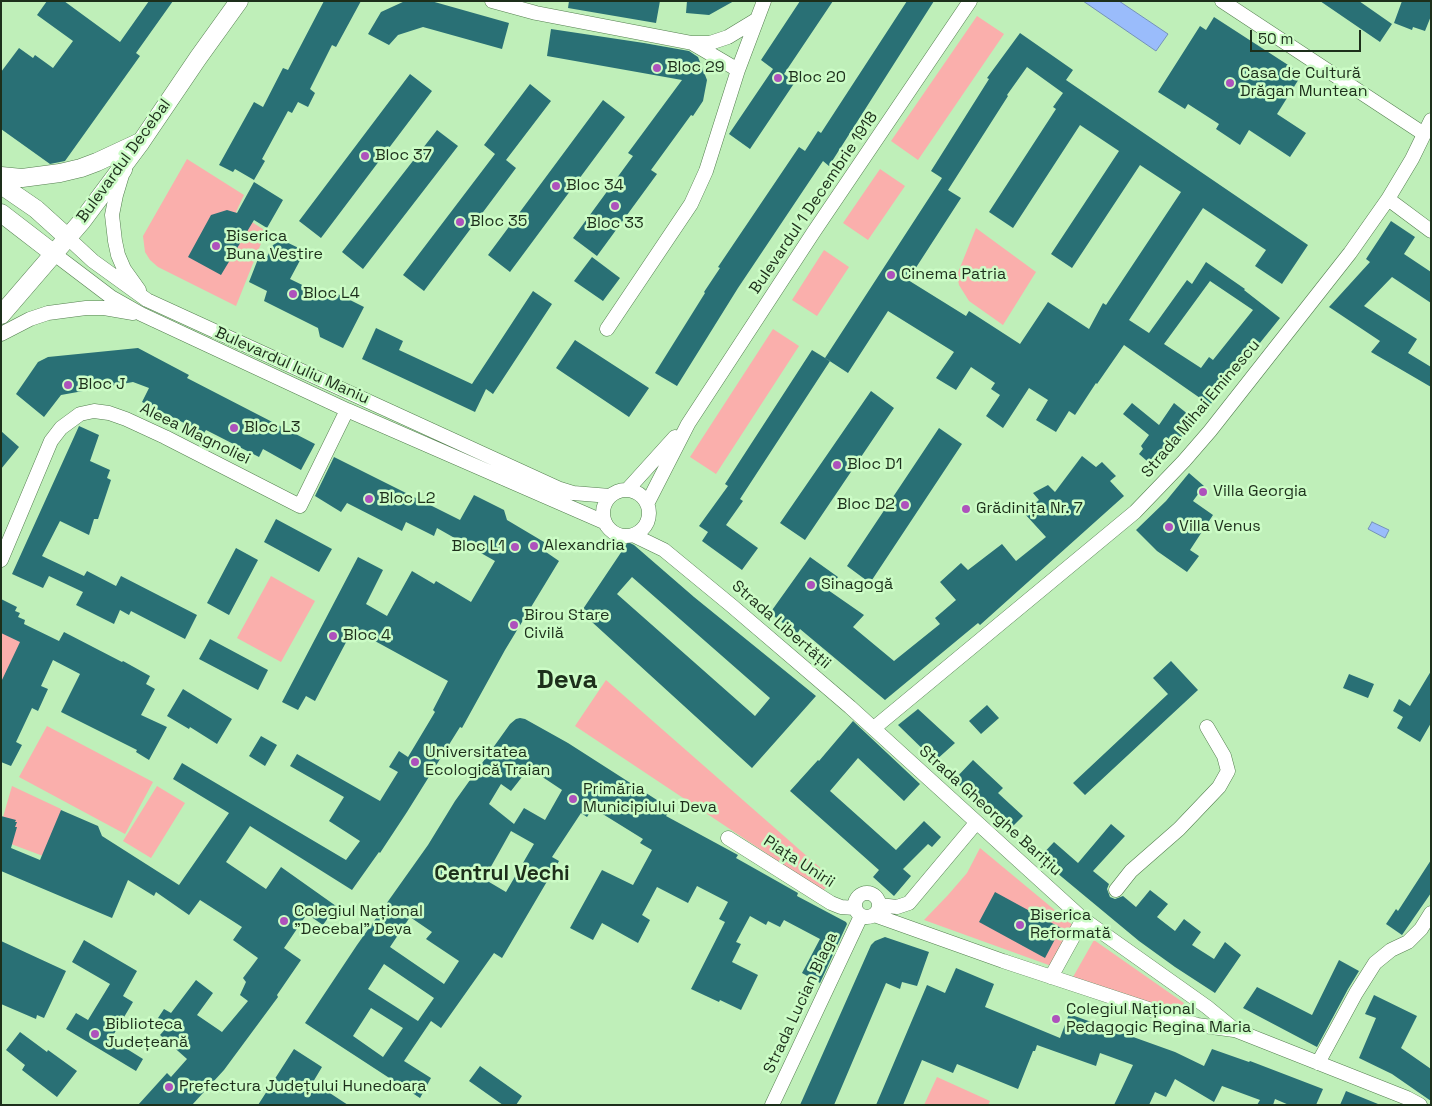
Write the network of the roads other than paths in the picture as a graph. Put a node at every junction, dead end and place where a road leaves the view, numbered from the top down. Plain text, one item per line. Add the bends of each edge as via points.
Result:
1 (239, 1) edge
2 (492, 1) edge
3 (764, 1) edge
4 (970, 1) edge
5 (1222, 1) edge
6 (756, 20) junction
7 (692, 43) junction
8 (738, 70) junction
9 (1431, 120) edge
10 (1424, 134) junction
11 (141, 142) junction
12 (1, 176) edge
13 (1, 185) edge
14 (1388, 199) junction
15 (1, 213) edge
16 (1431, 231) edge
17 (67, 237) junction
18 (54, 253) junction
19 (147, 300) junction
20 (141, 314) junction
21 (1, 315) edge
22 (607, 329) dead end
23 (1, 334) edge
24 (347, 410) junction
25 (688, 424) junction
26 (628, 489) junction
27 (610, 496) junction
28 (647, 504) junction
29 (604, 522) junction
30 (648, 522) junction
31 (633, 535) junction
32 (664, 550) junction
33 (1, 560) edge
34 (874, 728) junction
35 (1207, 728) dead end
36 (976, 823) junction
37 (728, 838) dead end
38 (1116, 890) dead end
39 (867, 911) junction
40 (1431, 913) edge
41 (1083, 919) junction
42 (1051, 977) junction
43 (1235, 1030) junction
44 (1318, 1063) junction
45 (1406, 1102) edge
46 (772, 1105) edge
47 (1420, 1105) edge

1 - 11 main road, Bulevardul Decebal
2 - 7 street via 536,13
3 - 6 street
4 - 25 street, Bulevardul 1 Decembrie 1918
5 - 10 street
6 - 7 street via 728,37 710,43
6 - 8 street
7 - 8 street
8 - 22 street via 706,172 691,204
9 - 10 street, Strada Mihai Eminescu
10 - 14 street, Strada Mihai Eminescu
11 - 12 main road via 81,168 22,178
11 - 17 main road, Bulevardul Decebal
11 - 19 street via 122,175 112,215 118,255 130,279
13 - 17 main road, Bulevardul Iuliu Maniu via 36,209
14 - 16 street
14 - 34 street, Strada Mihai Eminescu via 1350,253 1210,431 1135,512
15 - 18 main road, Bulevardul Iuliu Maniu
17 - 18 main road, Bulevardul Decebal
17 - 19 street, Bulevardul Iuliu Maniu via 93,261
18 - 20 street, Bulevardul Iuliu Maniu
18 - 21 main road, Bulevardul Decebal
19 - 27 street, Bulevardul Iuliu Maniu via 560,489 573,494
20 - 23 street via 104,308 48,312
20 - 24 street, Bulevardul Iuliu Maniu
24 - 29 street, Bulevardul Iuliu Maniu
24 - 33 street, Aleea Magnoliei via 300,506 126,419 94,411 80,414 60,428 51,441
25 - 26 street
25 - 28 street
26 - 27 street
26 - 28 street via 640,494
27 - 29 street via 602,508
28 - 30 street
29 - 31 street via 613,533
30 - 31 street
30 - 32 street, Strada Libertății
31 - 32 street, Strada Libertății
32 - 34 street, Strada Libertății
34 - 36 street, Strada Gheorghe Barițiu
35 - 38 street via 1224,756 1228,771 1219,787
36 - 39 street via 909,903
36 - 41 street, Strada Gheorghe Barițiu
37 - 39 street, Piața Unirii via 830,903
39 - 42 street, Strada Gheorghe Barițiu
39 - 46 street, Strada Lucian Blaga
40 - 44 street via 1422,929 1408,942 1375,962
41 - 42 street
41 - 43 street, Strada Gheorghe Barițiu
42 - 43 street, Strada Gheorghe Barițiu via 1197,1025
43 - 44 street, Strada Gheorghe Barițiu
44 - 45 street, Strada Gheorghe Barițiu
45 - 47 street, Strada Gheorghe Barițiu

